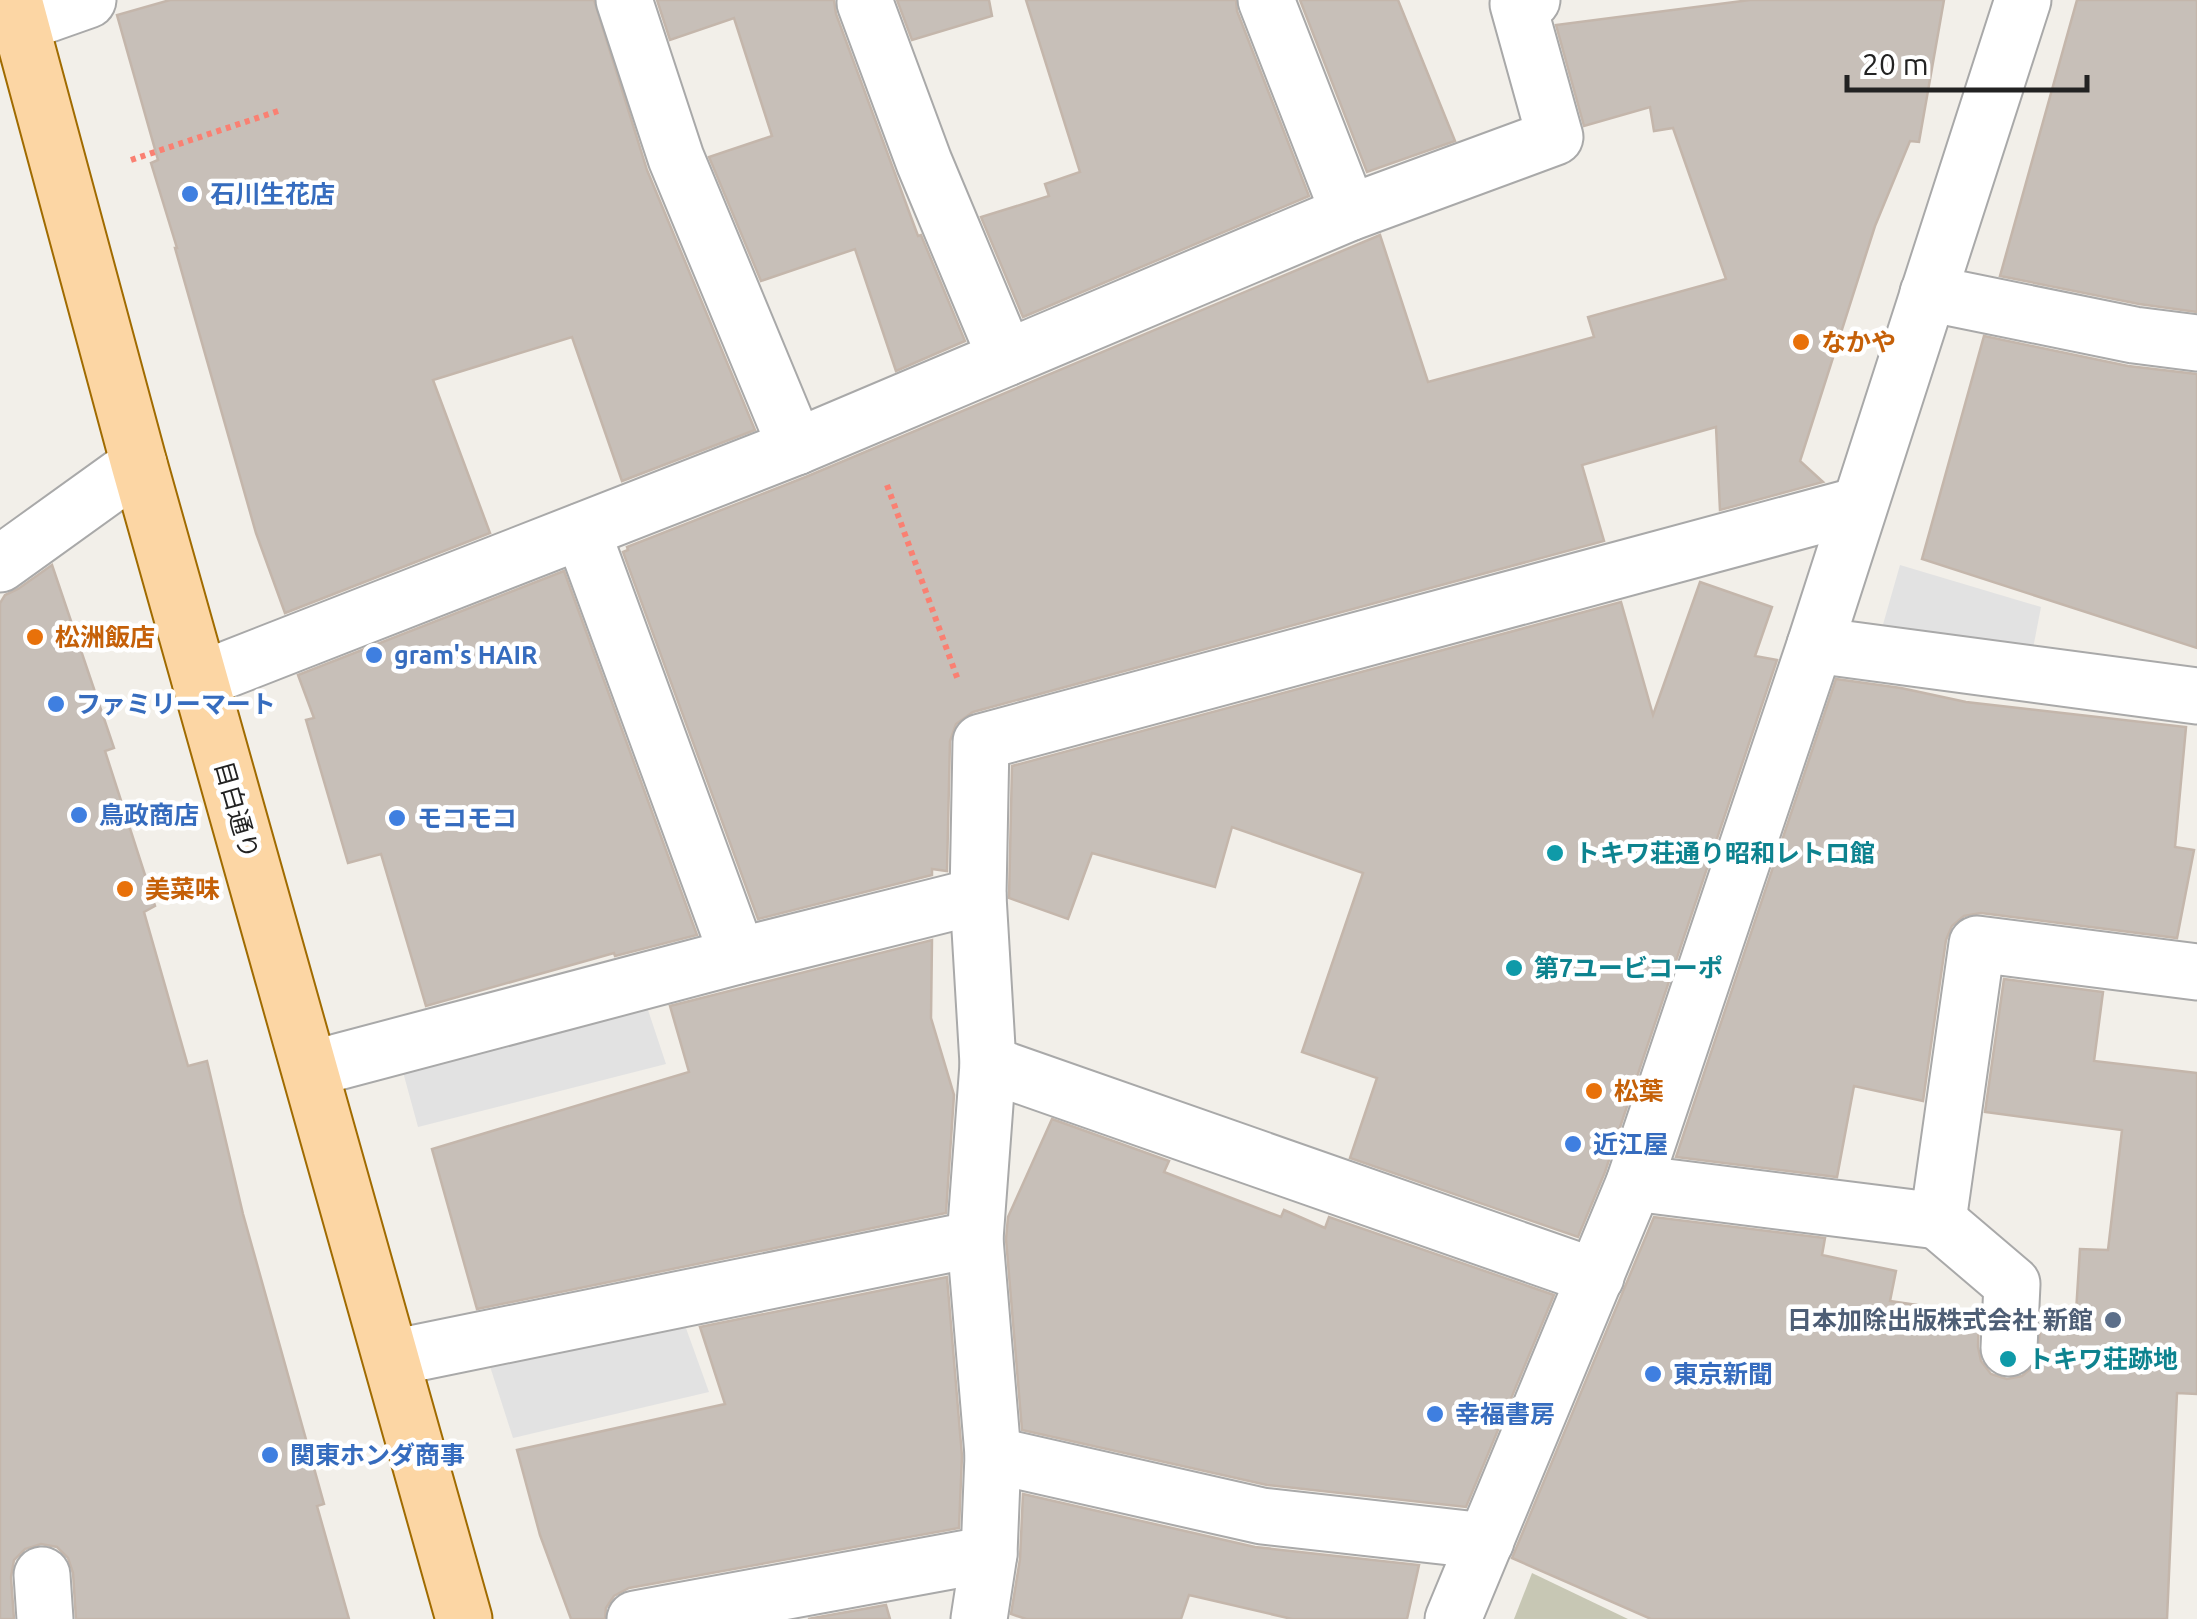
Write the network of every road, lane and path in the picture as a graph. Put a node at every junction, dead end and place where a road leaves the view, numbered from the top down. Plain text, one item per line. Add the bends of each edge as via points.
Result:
1 (88, 0) edge
2 (624, 0) edge
3 (1266, 0) edge
4 (1532, 0) edge
5 (2022, 0) edge
6 (865, 4) dead end
7 (17, 12) edge
8 (281, 110) dead end
9 (63, 182) junction
10 (1350, 213) junction
11 (1928, 293) junction
12 (2197, 342) edge
13 (1006, 358) junction
14 (862, 418) junction
15 (796, 447) junction
16 (140, 464) junction
17 (1860, 505) junction
18 (582, 532) junction
19 (0, 564) edge
20 (1815, 645) junction
21 (200, 680) junction
22 (2197, 696) edge
23 (981, 742) junction
24 (978, 896) junction
25 (738, 956) junction
26 (2197, 972) edge
27 (988, 1064) junction
28 (310, 1070) junction
29 (1634, 1184) junction
30 (1938, 1220) junction
31 (974, 1239) junction
32 (1596, 1276) junction
33 (2009, 1348) dead end
34 (392, 1358) junction
35 (994, 1455) junction
36 (1486, 1541) junction
37 (989, 1554) junction
38 (464, 1619) edge
39 (634, 1619) edge
40 (979, 1619) edge
41 (1453, 1619) edge

1 - 7 street
2 - 15 street via 676,158
3 - 10 street
4 - 10 street via 1518,4 1555,136
5 - 11 street
6 - 13 street
7 - 9 main road, 目白通り
8 - 9 path
9 - 16 main road, 目白通り
10 - 13 street
11 - 12 street via 2134,336
11 - 17 street
13 - 14 street
14 - 15 street
14 - 23 path
15 - 18 street
16 - 19 street
16 - 21 main road, 目白通り
17 - 20 street
17 - 23 street
18 - 21 street
18 - 25 street
20 - 22 street
20 - 29 street
21 - 28 main road, 目白通り
23 - 24 street
24 - 25 street
24 - 27 street
25 - 28 street
26 - 30 street via 1977,944
27 - 31 street
27 - 32 street
28 - 34 main road, 目白通り
29 - 30 street
29 - 32 street
30 - 33 street via 2012,1284
31 - 34 street
31 - 35 street
32 - 36 street
34 - 38 main road, 目白通り
35 - 36 street via 1262,1516
35 - 37 street
36 - 41 street
37 - 39 street
37 - 40 street

